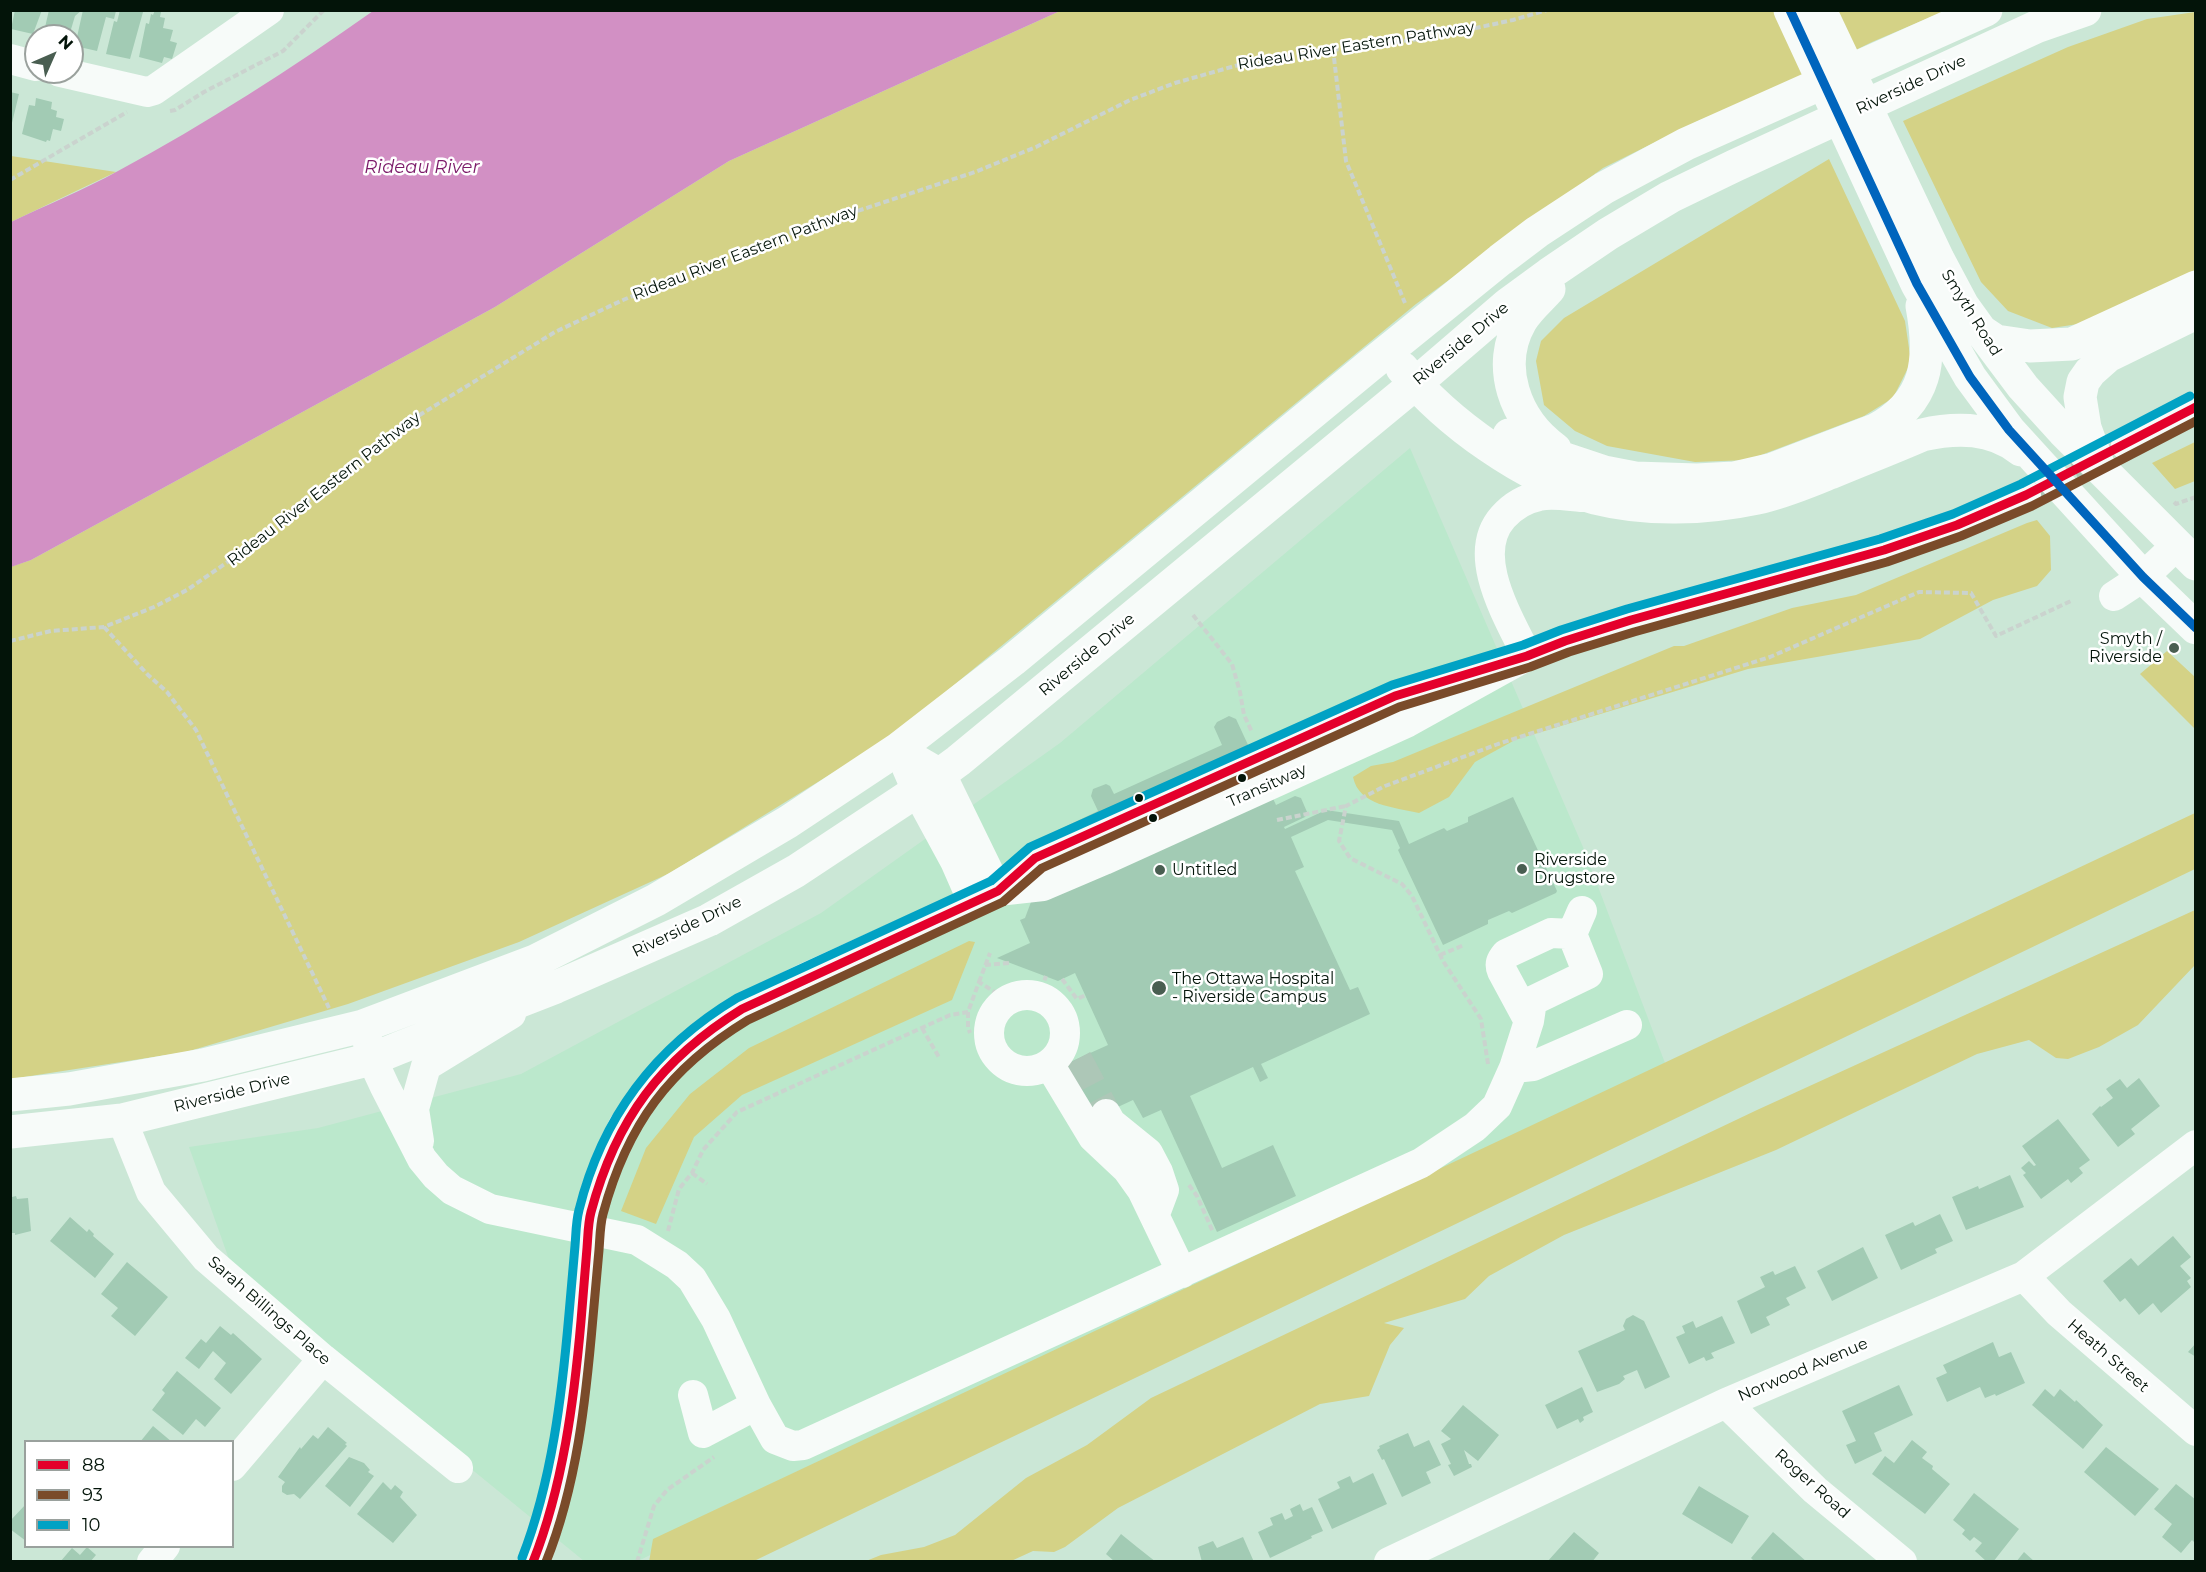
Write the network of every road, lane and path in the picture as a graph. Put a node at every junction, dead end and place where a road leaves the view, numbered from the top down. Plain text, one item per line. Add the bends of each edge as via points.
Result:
1 (269, 10) edge
2 (324, 10) edge
3 (1547, 10) edge
4 (1790, 10) edge
5 (1820, 10) edge
6 (1986, 10) edge
7 (2085, 10) edge
8 (1333, 49) junction
9 (84, 77) edge
10 (161, 94) junction
11 (1869, 147) junction
12 (10, 180) edge
13 (1580, 253) junction
14 (1917, 284) junction
15 (2196, 286) edge
16 (2196, 313) edge
17 (1980, 331) junction
18 (1400, 333) junction
19 (1423, 377) junction
20 (2196, 407) edge
21 (2126, 445) tunnel mouth
22 (1571, 461) junction
23 (2099, 466) junction
24 (2053, 476) junction
25 (2026, 495) tunnel mouth
26 (1594, 497) junction
27 (2196, 497) edge
28 (2176, 504) dead end
29 (2186, 555) edge
30 (2143, 577) junction
31 (2114, 596) dead end
32 (2073, 600) dead end
33 (1193, 615) dead end
34 (104, 627) junction
35 (2196, 628) edge
36 (10, 641) edge
37 (1527, 656) junction
38 (898, 749) junction
39 (1262, 756) junction
40 (929, 782) junction
41 (1346, 806) junction
42 (1277, 820) dead end
43 (985, 896) junction
44 (1464, 945) dead end
45 (990, 953) dead end
46 (1440, 955) junction
47 (1010, 963) dead end
48 (985, 965) junction
49 (1062, 979) dead end
50 (979, 982) junction
51 (556, 987) junction
52 (1086, 995) dead end
53 (1007, 1000) junction
54 (968, 1012) junction
55 (332, 1014) dead end
56 (1529, 1022) junction
57 (1627, 1025) dead end
58 (363, 1026) junction
59 (922, 1028) junction
60 (970, 1034) dead end
61 (1063, 1056) junction
62 (372, 1059) junction
63 (940, 1059) dead end
64 (1514, 1068) junction
65 (10, 1095) edge
66 (1497, 1106) junction
67 (1106, 1114) tunnel mouth
68 (122, 1120) junction
69 (10, 1132) edge
70 (2196, 1146) edge
71 (422, 1159) junction
72 (692, 1173) junction
73 (707, 1184) dead end
74 (1155, 1214) junction
75 (667, 1235) dead end
76 (1182, 1274) junction
77 (2024, 1276) junction
78 (323, 1359) junction
79 (693, 1395) dead end
80 (1726, 1403) junction
81 (756, 1405) junction
82 (2196, 1431) edge
83 (721, 1452) dead end
84 (234, 1464) edge
85 (458, 1468) dead end
86 (163, 1548) edge
87 (1438, 1553) edge
88 (152, 1562) edge
89 (533, 1562) edge
90 (637, 1562) edge
91 (1389, 1562) edge
92 (1902, 1562) edge

1 - 10 street
2 - 10 path via 283,51 175,110
3 - 8 path, Rideau River Eastern Pathway via 1434,37
4 - 11 main road, Smyth Road
5 - 11 main road, Smyth Road
6 - 18 main road, Riverside Drive via 1643,165 1537,232
7 - 13 main road, Riverside Drive via 2036,27 1734,166 1670,197
8 - 18 path via 1346,161
8 - 34 path, Rideau River Eastern Pathway via 1256,60 1175,83 1036,147 764,242 577,320 392,432 303,507 216,572 162,603
9 - 10 street
10 - 12 path
11 - 14 main road, Smyth Road
11 - 17 main road, Smyth Road
13 - 19 main road, Riverside Drive via 1509,304
13 - 22 main road via 1522,319 1509,372 1512,390 1530,426
14 - 22 main road via 1928,346 1926,366 1912,399 1882,426 1773,469 1734,478 1635,478
14 - 24 main road, Smyth Road via 1970,377 2009,430
15 - 17 main road via 2073,344 2030,346 1996,341
16 - 23 main road via 2108,356 2083,382 2083,419
17 - 23 main road, Smyth Road via 2024,387
18 - 19 main road
18 - 38 main road, Riverside Drive via 1013,660
19 - 22 main road via 1461,398 1532,448
19 - 26 main road via 1459,426 1541,475
19 - 40 main road, Riverside Drive
20 - 21 street
23 - 29 main road, Smyth Road
24 - 26 main road via 2007,440 1979,431 1954,430 1922,435 1759,498 1708,505 1655,506
24 - 30 main road, Smyth Road
25 - 37 street, Transitway via 1957,525 1884,550 1631,620
26 - 37 street via 1541,495 1525,500 1501,519 1492,534 1490,558 1495,583
27 - 28 path
29 - 30 street
30 - 31 street
30 - 35 main road, Smyth Road
32 - 41 path via 1996,636 1971,593 1919,592 1770,657 1498,744 1385,786
33 - 39 path via 1232,664 1244,715
34 - 36 path, Rideau River Eastern Pathway via 51,631
34 - 55 path via 184,711 196,730
37 - 39 street, Transitway via 1395,696
37 - 43 street, Transitway via 1398,727 1104,860 1043,886
38 - 40 street
38 - 58 main road, Riverside Drive via 788,822 656,900 535,960
39 - 43 street, Transitway via 1035,858
40 - 43 street via 955,861
40 - 51 main road, Riverside Drive via 796,871 709,920
41 - 42 path
41 - 46 path via 1339,840 1350,858 1402,884 1412,896
43 - 89 street, Transitway via 742,1009 713,1027 661,1075 623,1126 590,1214 578,1351 564,1450 547,1527
44 - 46 path
45 - 48 path
46 - 66 path via 1481,1019
47 - 48 path
48 - 50 path
49 - 52 path via 1077,999
50 - 53 path
50 - 54 path
51 - 62 main road, Riverside Drive
51 - 71 street via 426,1066 414,1110
53 - 61 street via 1042,987 1062,1018
53 - 61 street via 998,1008 989,1030 990,1042 1003,1062 1020,1070 1038,1069
54 - 59 path via 950,1015
54 - 60 path
56 - 56 street via 1532,1001 1588,974 1577,922 1506,954 1501,960 1502,971
56 - 64 street
57 - 64 street via 1533,1066
58 - 62 street
58 - 65 main road, Riverside Drive via 203,1065 69,1089
59 - 63 path
59 - 72 path via 736,1112 703,1150
61 - 74 street via 1093,1137 1127,1168
62 - 68 main road, Riverside Drive
62 - 71 street
64 - 66 street
66 - 76 street via 1475,1127 1421,1162
67 - 74 street via 1111,1123 1148,1153 1158,1172 1164,1190
68 - 69 main road, Riverside Drive
68 - 78 street, Sarah Billings Place via 151,1192 206,1258
70 - 77 street, Norwood Avenue
71 - 81 street via 453,1190 490,1209 637,1240 677,1265 692,1279 716,1318
72 - 73 path
72 - 75 path via 679,1189
74 - 76 street
76 - 81 street via 803,1445 793,1446 775,1439
77 - 80 street, Norwood Avenue
77 - 82 street, Heath Street via 2059,1313
78 - 84 street
78 - 85 street, Sarah Billings Place
79 - 81 street via 704,1433
80 - 87 street, Norwood Avenue
80 - 92 street, Roger Road via 1815,1490
83 - 90 path via 667,1490 654,1506
86 - 88 street
87 - 91 street, Norwood Avenue

